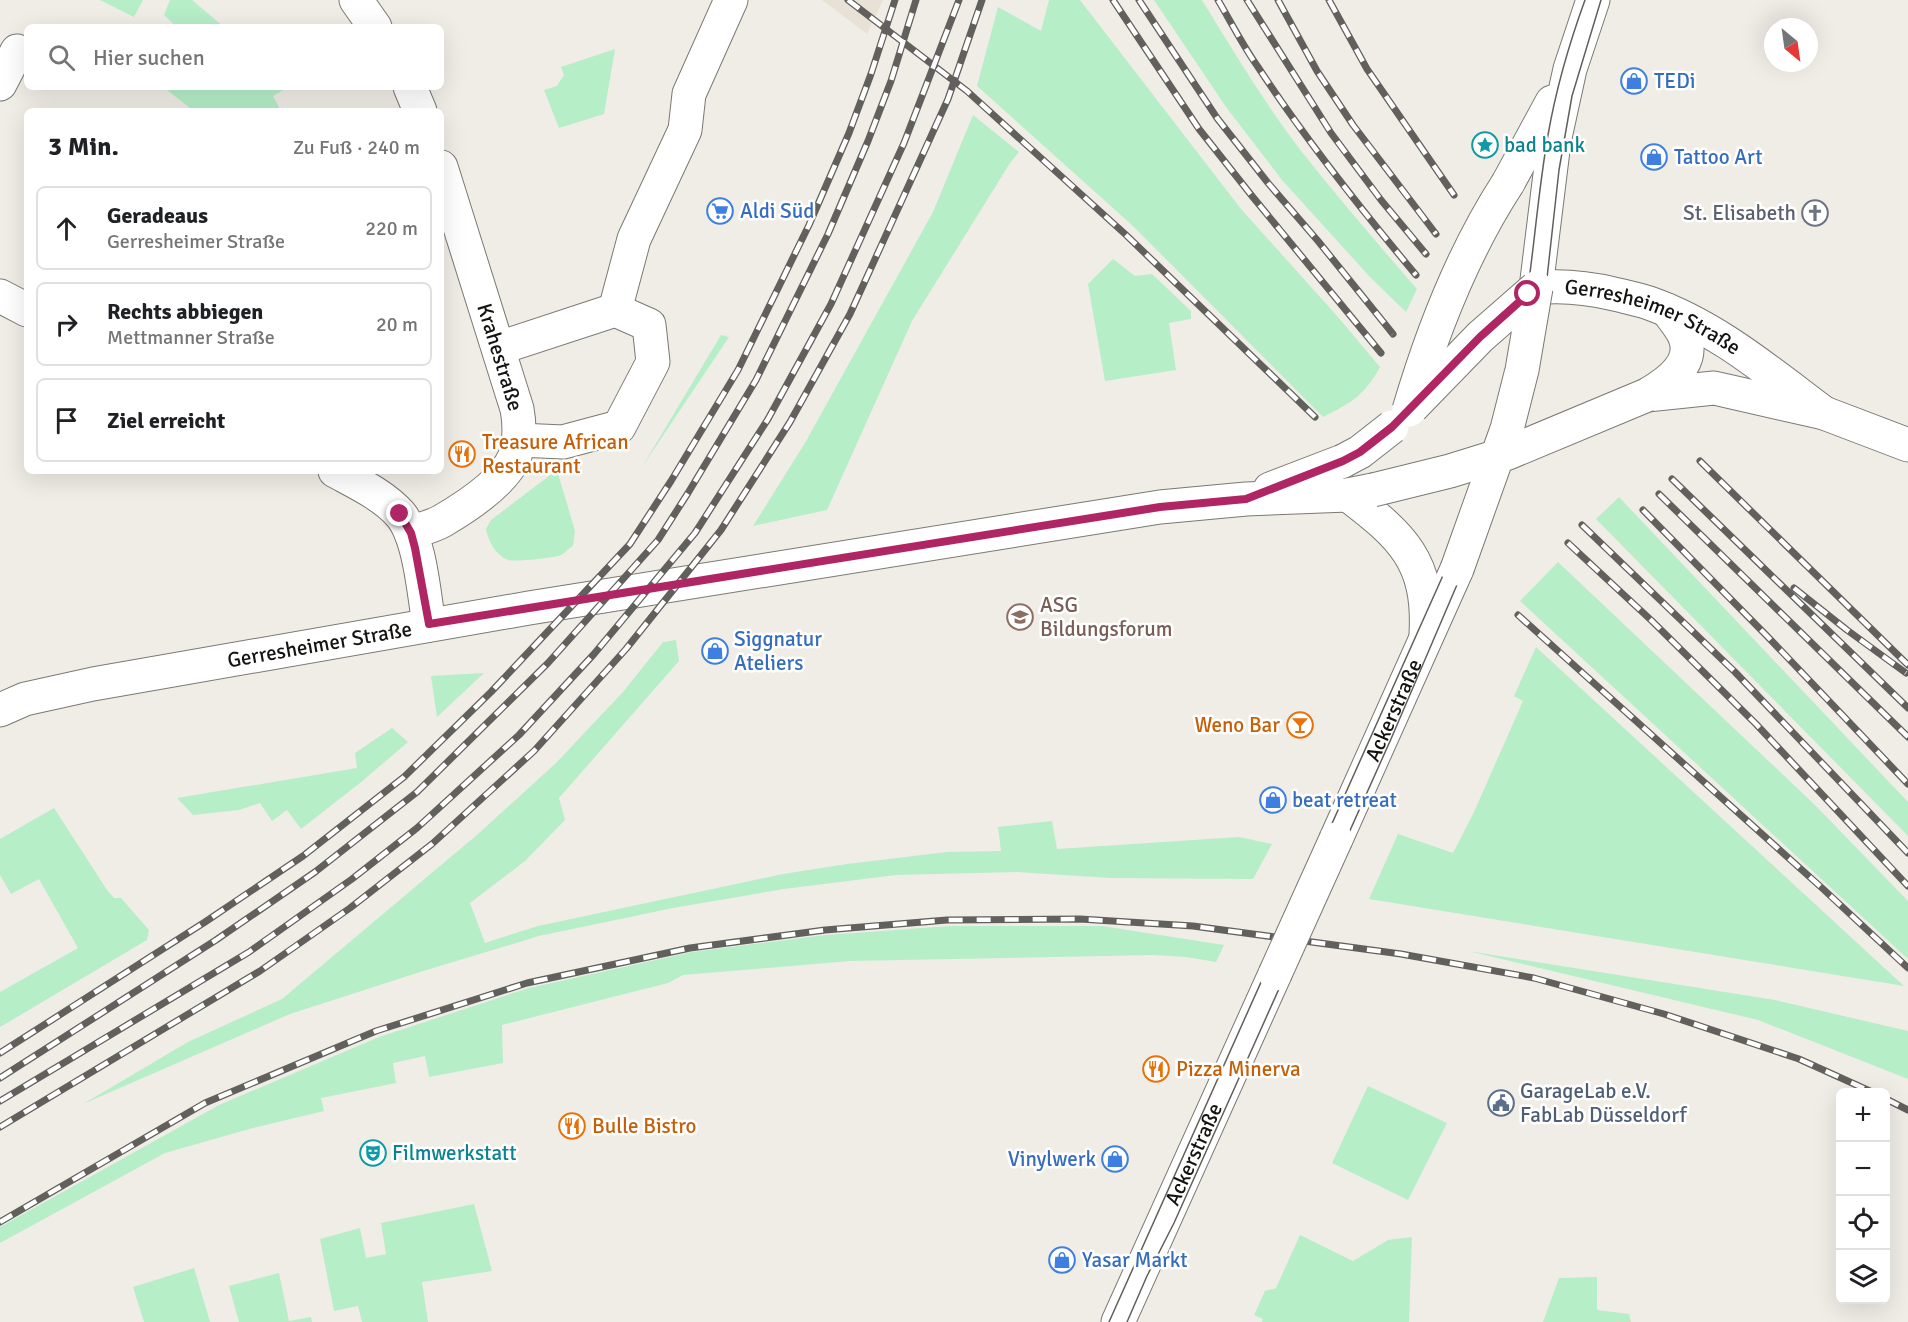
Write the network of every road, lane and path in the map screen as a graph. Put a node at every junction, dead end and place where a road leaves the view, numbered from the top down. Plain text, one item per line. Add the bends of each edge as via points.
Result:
1 (356, 0) edge
2 (731, 0) edge
3 (1593, 0) edge
4 (373, 24) edge
5 (17, 51) dead end
6 (1570, 69) junction
7 (0, 84) edge
8 (411, 90) edge
9 (419, 108) edge
10 (444, 177) edge
11 (1536, 288) junction
12 (0, 296) edge
13 (24, 308) edge
14 (615, 310) junction
15 (1667, 310) junction
16 (499, 348) junction
17 (1647, 395) junction
18 (1408, 410) junction
19 (1824, 413) junction
20 (519, 440) junction
21 (1908, 445) edge
22 (1498, 456) junction
23 (340, 474) edge
24 (1361, 492) junction
25 (1246, 499) junction
26 (411, 533) junction
27 (429, 624) junction
28 (1425, 638) junction
29 (0, 710) edge
30 (1118, 1322) edge

1 - 4 street
2 - 14 street via 689,94 685,130 634,239
3 - 6 street, Ackerstraße
5 - 7 street
6 - 11 street, Ackerstraße via 1554,142
6 - 18 street, Ackerstraße, bridge via 1480,228 1440,320
8 - 9 street
10 - 16 street, Krahestraße
11 - 15 street, Gerresheimer Straße via 1578,288
11 - 18 street, Gerresheimer Straße, bridge via 1487,330
11 - 22 street, Ackerstraße, bridge via 1522,370
12 - 13 street
14 - 16 street
14 - 20 street via 649,325 653,362 619,427 563,442
15 - 17 street via 1686,339 1686,360 1673,378
15 - 19 street, Gerresheimer Straße via 1732,345
16 - 20 street, Krahestraße via 517,409
17 - 19 street, Gerresheimer Straße via 1714,388
17 - 22 street, Gerresheimer Straße, bridge
18 - 25 street, Gerresheimer Straße, bridge via 1360,452
19 - 21 street, Gerresheimer Straße
20 - 26 street, Krahestraße via 500,479 441,522
22 - 24 street, Gerresheimer Straße, bridge
22 - 28 street, Ackerstraße, bridge via 1457,569
23 - 26 street via 373,492 400,514
24 - 25 street, Gerresheimer Straße
24 - 28 street via 1417,567 1427,611
25 - 27 street, Gerresheimer Straße via 1160,507
26 - 27 street
27 - 29 street, Gerresheimer Straße via 93,684 25,699
28 - 30 street, Ackerstraße, bridge

